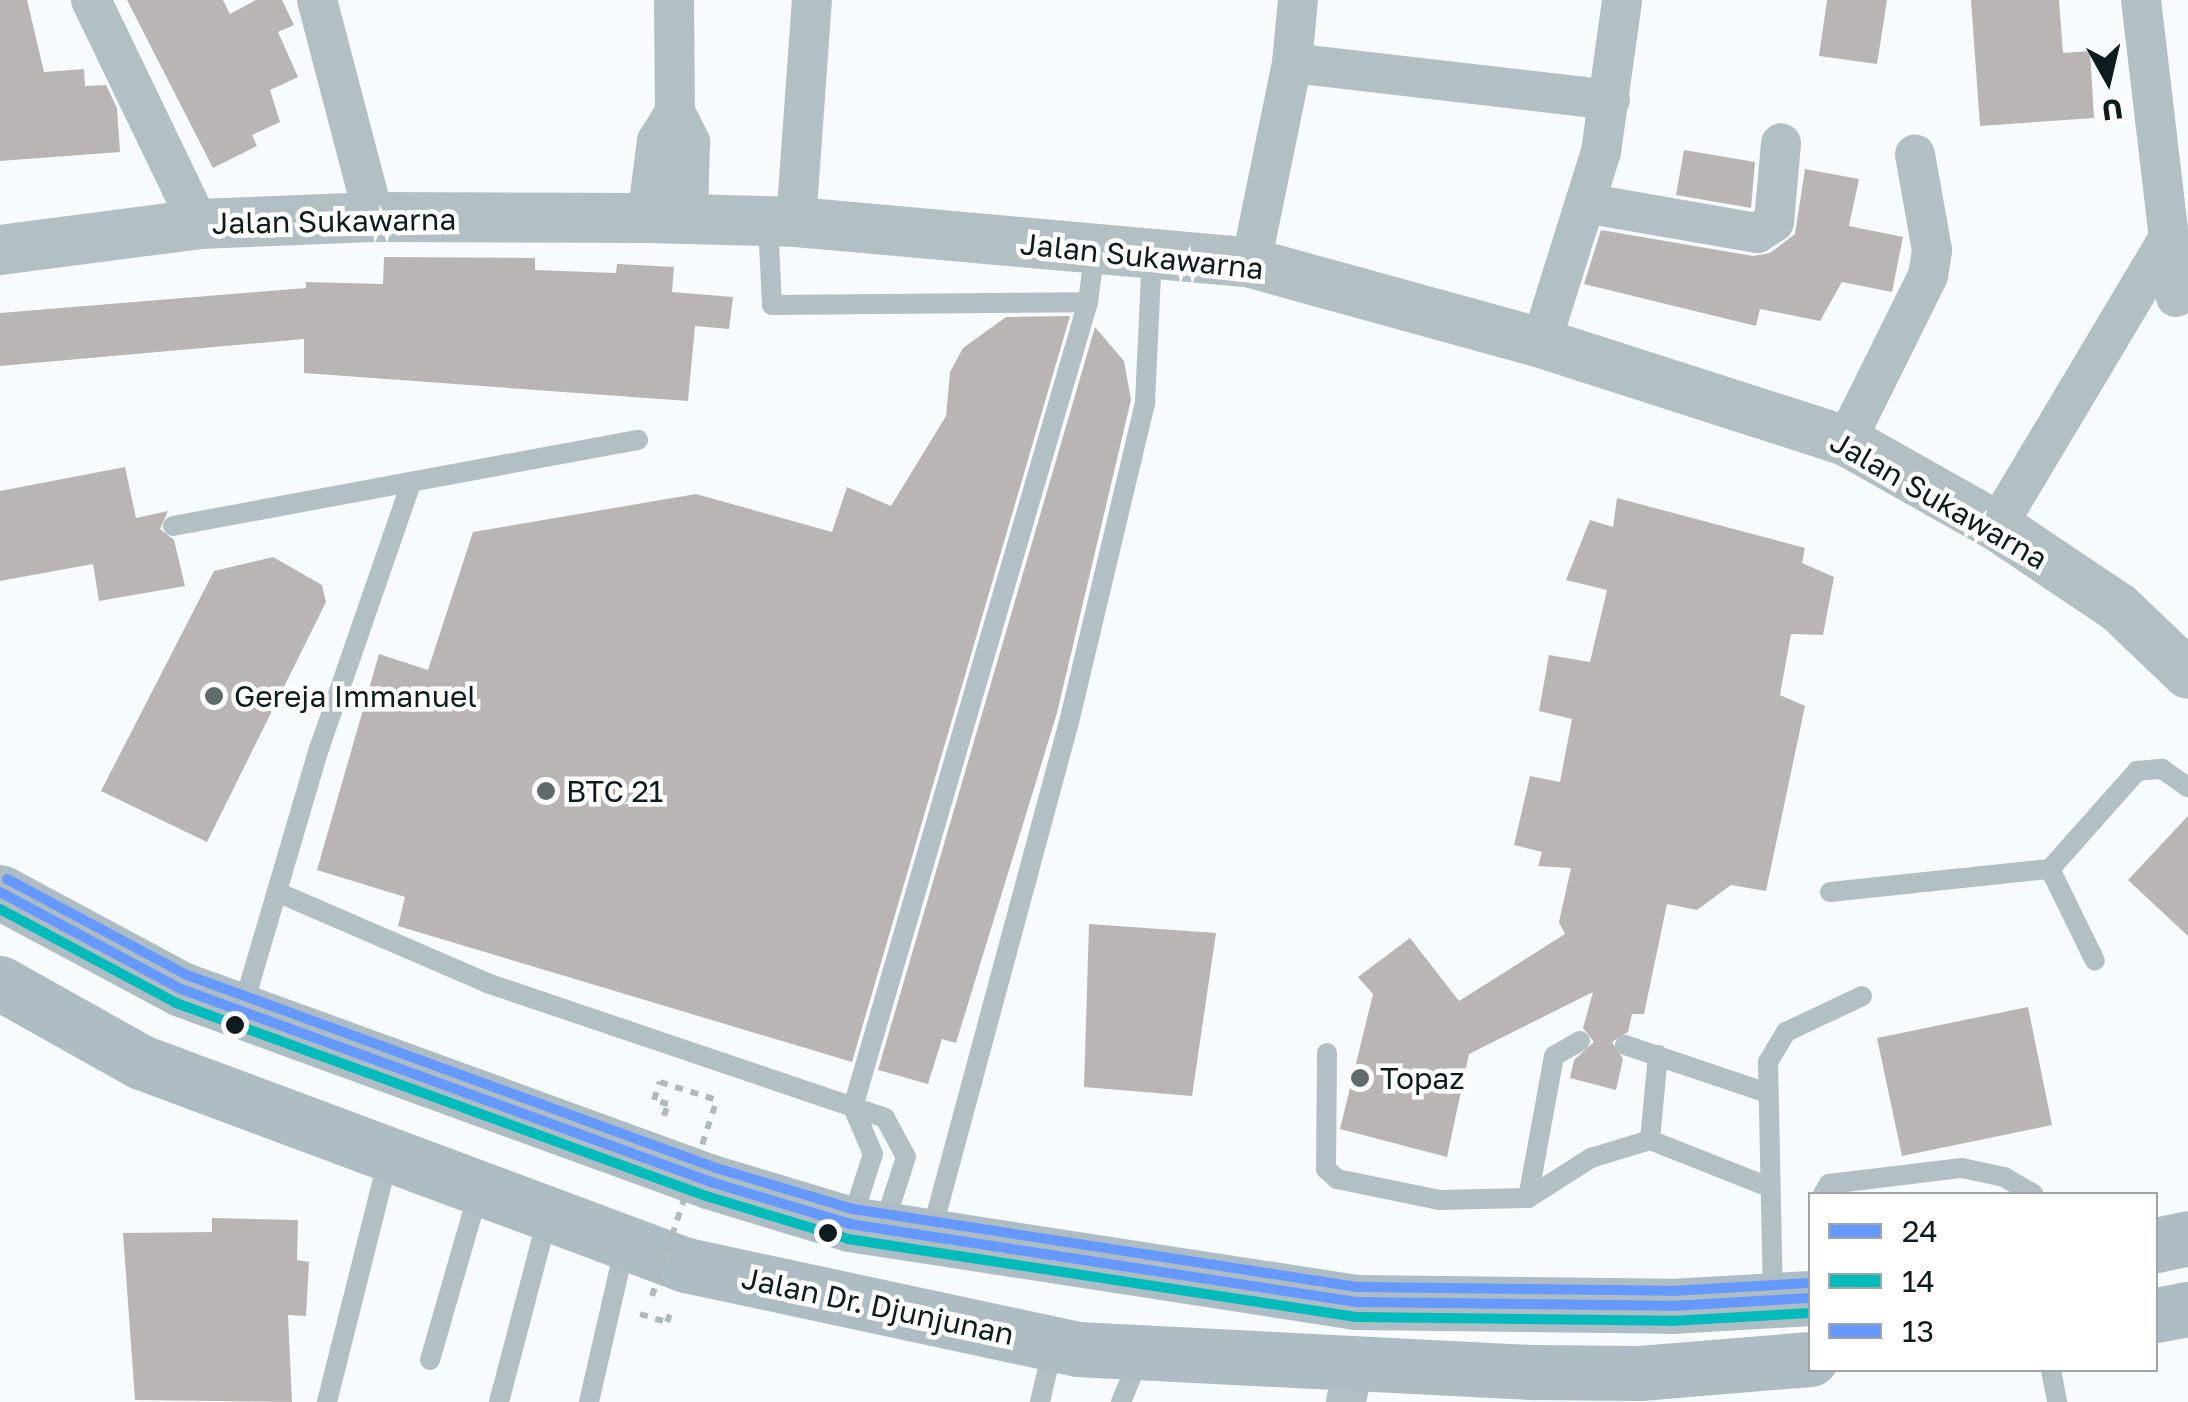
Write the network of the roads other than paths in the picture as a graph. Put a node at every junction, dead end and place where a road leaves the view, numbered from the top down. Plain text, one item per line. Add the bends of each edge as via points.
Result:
1 (90, 0) edge
2 (317, 0) edge
3 (674, 0) edge
4 (812, 0) edge
5 (1298, 0) edge
6 (1622, 0) edge
7 (2141, 0) edge
8 (1292, 63) junction
9 (1610, 100) junction
10 (1782, 143) dead end
11 (1915, 156) dead end
12 (1585, 203) junction
13 (374, 216) junction
14 (668, 219) junction
15 (782, 222) junction
16 (199, 224) junction
17 (2177, 241) edge
18 (1095, 249) junction
19 (0, 250) edge
20 (1152, 254) junction
21 (1251, 263) junction
22 (2182, 297) edge
23 (1088, 302) junction
24 (2134, 302) junction
25 (1541, 343) junction
26 (638, 440) dead end
27 (1846, 440) junction
28 (410, 486) junction
29 (173, 526) dead end
30 (1997, 526) junction
31 (2188, 674) edge
32 (2188, 787) edge
33 (2050, 869) junction
34 (0, 892) edge
35 (277, 892) junction
36 (1830, 892) dead end
37 (2095, 960) dead end
38 (0, 984) edge
39 (1862, 996) dead end
40 (241, 1012) junction
41 (1580, 1040) dead end
42 (1625, 1045) dead end
43 (1327, 1052) dead end
44 (1658, 1055) junction
45 (1768, 1092) junction
46 (854, 1107) junction
47 (1650, 1140) junction
48 (390, 1154) junction
49 (1766, 1186) junction
50 (479, 1188) junction
51 (1824, 1192) edge
52 (2030, 1192) edge
53 (1528, 1198) junction
54 (549, 1214) junction
55 (887, 1232) junction
56 (2188, 1238) edge
57 (626, 1243) junction
58 (2158, 1245) edge
59 (1792, 1299) edge
60 (2188, 1310) edge
61 (2158, 1315) edge
62 (1054, 1344) junction
63 (1142, 1352) junction
64 (1808, 1359) edge
65 (430, 1360) dead end
66 (2051, 1372) edge
67 (1350, 1385) edge
68 (327, 1402) edge
69 (499, 1402) edge
70 (590, 1402) edge
71 (1040, 1402) edge
72 (1121, 1402) edge
73 (2057, 1402) edge

1 - 16 street
2 - 13 street
3 - 14 street via 675,112 690,142
4 - 15 street
5 - 8 street
6 - 9 street
7 - 17 street
8 - 9 street
8 - 21 street
9 - 12 street
10 - 12 street via 1774,222 1757,233
11 - 27 street via 1932,250 1928,276
12 - 25 street
13 - 14 street, Jalan Sukawarna
13 - 16 street, Jalan Sukawarna
14 - 15 street, Jalan Sukawarna
15 - 18 street, Jalan Sukawarna
15 - 23 lane via 772,305
16 - 19 street, Jalan Sukawarna
17 - 22 street
17 - 24 street
18 - 20 street, Jalan Sukawarna
18 - 23 lane
20 - 21 street, Jalan Sukawarna
20 - 55 lane via 1145,402 1070,718
21 - 25 street, Jalan Sukawarna
22 - 24 street
23 - 46 lane
24 - 30 street
25 - 27 street, Jalan Sukawarna
26 - 28 lane
27 - 30 street, Jalan Sukawarna
28 - 29 lane
28 - 35 lane
30 - 31 street, Jalan Sukawarna via 2118,608
32 - 33 lane via 2162,769 2137,771
33 - 36 lane
33 - 37 lane
34 - 40 highway via 181,989
35 - 40 lane
35 - 46 lane via 487,982
38 - 48 highway, Jalan Dr. Djunjunan via 140,1062
39 - 45 lane via 1786,1032 1768,1062
40 - 55 highway via 680,1171
41 - 53 lane via 1554,1056
42 - 44 lane
43 - 53 lane via 1330,1176 1439,1200
44 - 45 lane
44 - 47 lane
45 - 49 lane
46 - 55 lane via 873,1154
46 - 55 lane via 885,1118 906,1157
47 - 49 lane
47 - 53 lane via 1591,1158
48 - 50 highway, Jalan Dr. Djunjunan
48 - 68 lane
49 - 59 lane
50 - 54 highway, Jalan Dr. Djunjunan
50 - 65 lane
51 - 52 lane via 1829,1184 1962,1168 2004,1177
54 - 57 highway, Jalan Dr. Djunjunan
54 - 69 lane
55 - 59 highway via 1356,1302 1671,1306
56 - 58 highway
57 - 62 highway, Jalan Dr. Djunjunan via 686,1265
57 - 70 lane
60 - 61 highway
62 - 63 highway, Jalan Dr. Djunjunan
62 - 71 lane
63 - 67 highway, Jalan Dr. Djunjunan
63 - 72 lane
64 - 67 highway, Jalan Dr. Djunjunan via 1700,1378
66 - 73 lane

